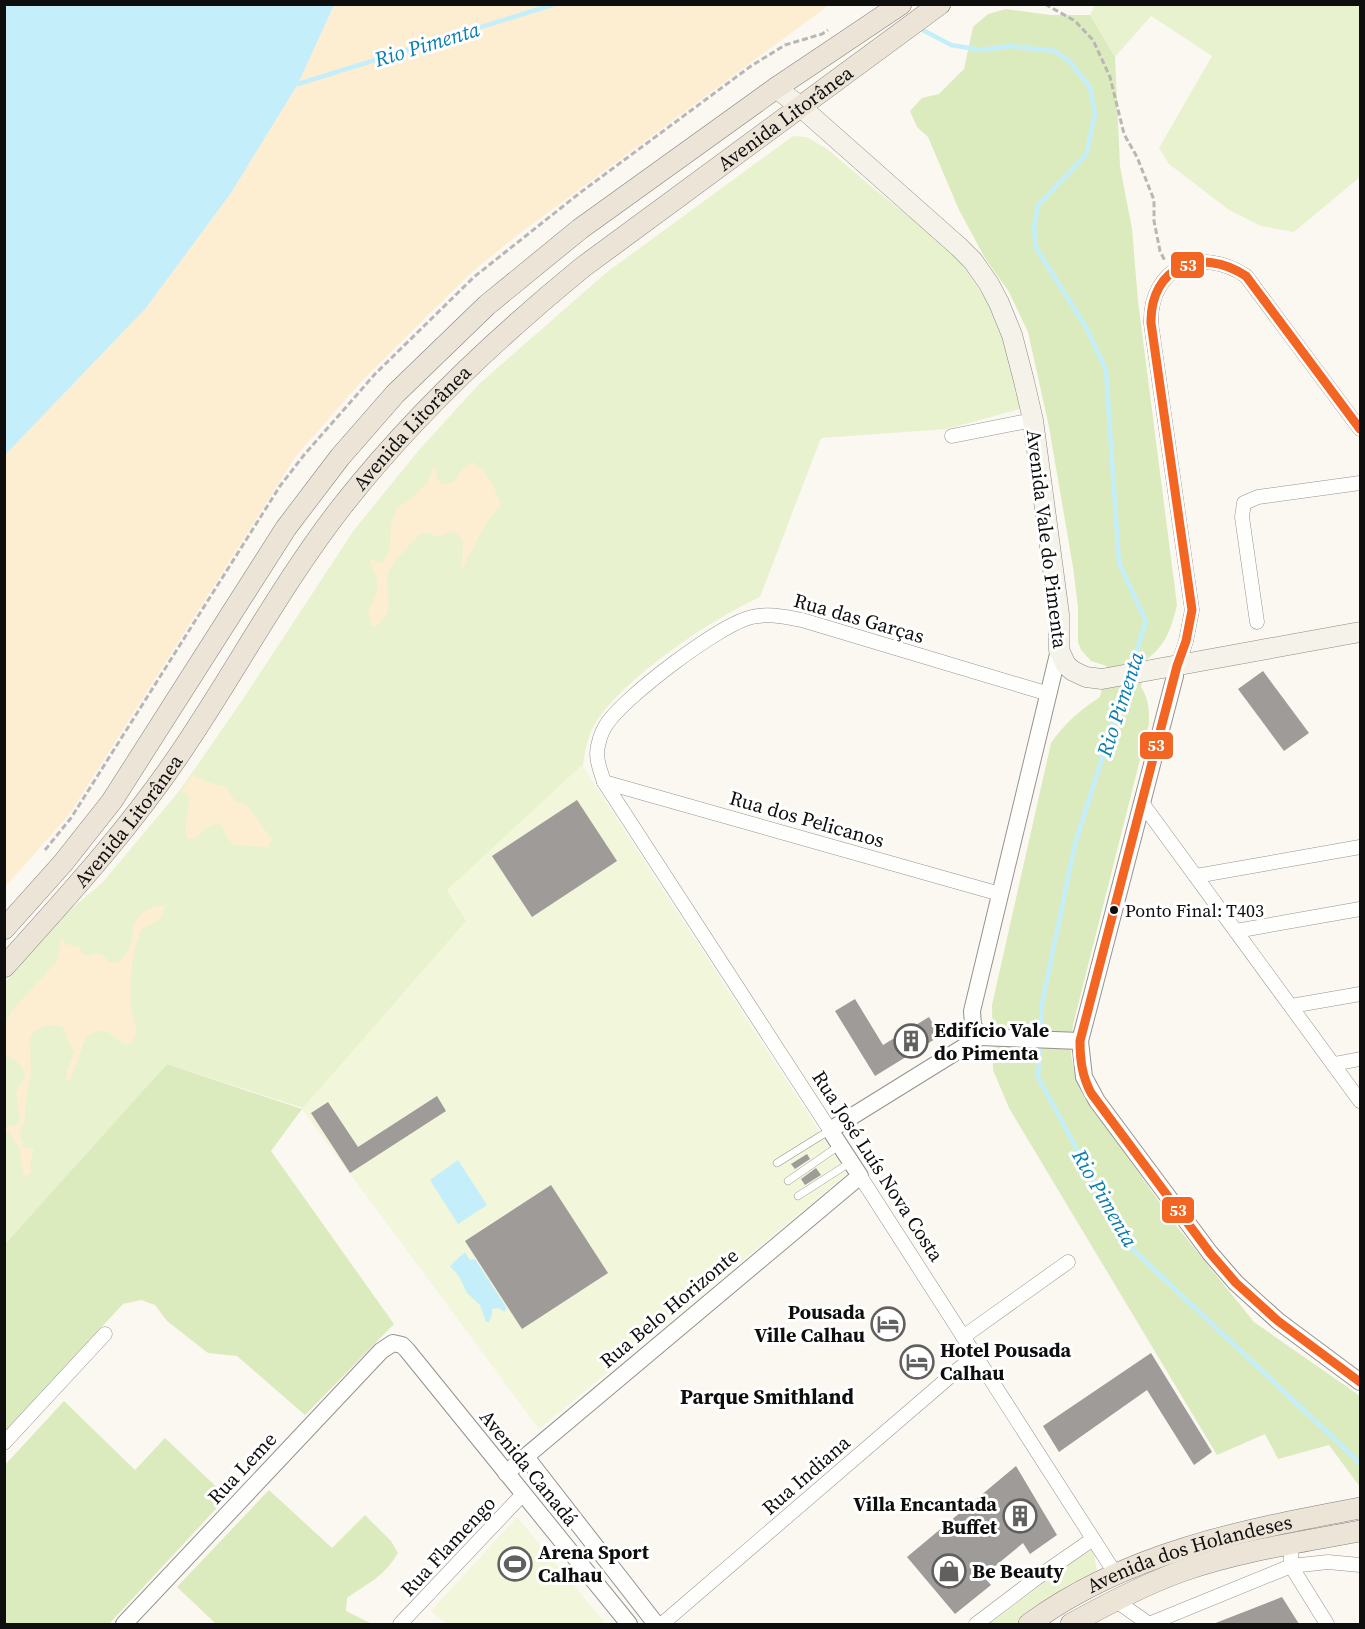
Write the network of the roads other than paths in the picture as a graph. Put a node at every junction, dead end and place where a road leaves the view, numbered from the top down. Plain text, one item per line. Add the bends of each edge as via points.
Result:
1 (901, 4) edge
2 (940, 4) edge
3 (776, 88) junction
4 (801, 106) junction
5 (1033, 420) junction
6 (1360, 429) edge
7 (952, 436) dead end
8 (1360, 483) edge
9 (1257, 622) dead end
10 (1360, 632) edge
11 (1059, 650) junction
12 (1073, 671) junction
13 (1176, 671) junction
14 (1049, 694) junction
15 (127, 778) junction
16 (604, 782) junction
17 (1142, 803) junction
18 (116, 841) junction
19 (1360, 847) edge
20 (63, 863) junction
21 (1196, 876) junction
22 (1000, 894) junction
23 (1360, 909) edge
24 (46, 921) junction
25 (4, 929) edge
26 (1236, 931) junction
27 (4, 967) edge
28 (1360, 994) edge
29 (1291, 1006) junction
30 (980, 1037) junction
31 (1080, 1041) junction
32 (1360, 1059) edge
33 (1334, 1064) junction
34 (1360, 1101) edge
35 (830, 1130) junction
36 (840, 1145) junction
37 (777, 1163) dead end
38 (855, 1169) junction
39 (788, 1181) dead end
40 (798, 1196) dead end
41 (1068, 1262) dead end
42 (105, 1334) dead end
43 (963, 1337) junction
44 (393, 1343) joint
45 (975, 1355) junction
46 (1360, 1382) edge
47 (4, 1443) edge
48 (525, 1457) junction
49 (506, 1473) junction
50 (523, 1494) junction
51 (1360, 1508) edge
52 (1360, 1531) edge
53 (1093, 1539) junction
54 (1291, 1544) junction
55 (1360, 1565) edge
56 (1291, 1566) junction
57 (1115, 1573) junction
58 (1115, 1600) junction
59 (124, 1624) edge
60 (400, 1624) edge
61 (629, 1624) edge
62 (656, 1624) edge
63 (662, 1624) edge
64 (976, 1624) edge
65 (1029, 1624) edge
66 (1071, 1624) edge
67 (1149, 1624) edge
68 (1327, 1624) edge

1 - 3 main road, Avenida Litorânea
2 - 4 main road, Avenida Litorânea
3 - 4 main road, Avenida Vale do Pimenta
3 - 15 main road, Avenida Litorânea via 533,265 395,393 286,528
4 - 5 main road, Avenida Vale do Pimenta via 973,261 989,284 1009,327
4 - 18 main road, Avenida Litorânea via 583,267 490,346 409,426 341,508 299,567 187,744
5 - 7 street
5 - 11 main road, Avenida Vale do Pimenta via 1059,614
6 - 13 street via 1246,276 1229,266 1210,262 1185,266 1171,273 1158,287 1151,323 1191,598 1190,628
8 - 9 street via 1258,497 1244,503 1242,517
10 - 13 main road
11 - 12 main road, Avenida Vale do Pimenta via 1065,665
11 - 14 street
12 - 13 main road via 1102,679 1153,670
12 - 14 street, Avenida Vale do Pimenta
13 - 17 street
14 - 16 street, Rua das Garças via 802,620 752,617 735,622 705,641 629,699 606,725 598,744 597,760
14 - 22 street
15 - 18 main road via 122,796 99,827 105,841
15 - 20 main road, Avenida Litorânea
16 - 22 street, Rua dos Pelicanos
16 - 35 street, Rua José Luís Nova Costa
17 - 21 street
17 - 31 street
18 - 24 main road, Avenida Litorânea
19 - 21 street
20 - 24 main road via 75,863 77,875 55,902
20 - 25 main road, Avenida Litorânea
21 - 26 street
22 - 30 street via 972,1014
23 - 26 street
24 - 27 main road, Avenida Litorânea
26 - 29 street
28 - 29 street
29 - 33 street
30 - 31 street
30 - 35 street
31 - 46 street via 1082,1070 1091,1093 1210,1253 1256,1302
32 - 33 street
33 - 34 street
35 - 36 street, Rua José Luís Nova Costa
35 - 37 lane
36 - 38 street, Rua José Luís Nova Costa
36 - 39 lane
38 - 40 lane
38 - 43 street, Rua José Luís Nova Costa
38 - 48 street, Rua Belo Horizonte
41 - 43 street
42 - 47 street
43 - 45 street, Rua José Luís Nova Costa
44 - 49 street, Avenida Canadá via 407,1350
44 - 59 street, Rua Leme via 381,1350
45 - 53 street, Rua José Luís Nova Costa
45 - 63 street, Rua Indiana
48 - 49 street, Rua Belo Horizonte
48 - 62 street, Avenida Canadá
49 - 50 street, Avenida Canadá
50 - 60 street, Rua Flamengo
50 - 61 street, Avenida Canadá
51 - 57 main road, Avenida dos Holandeses via 1222,1537
52 - 54 main road, Avenida dos Holandeses
53 - 57 street, Rua José Luís Nova Costa
53 - 64 street
54 - 56 street
54 - 58 main road, Avenida dos Holandeses via 1183,1571
55 - 56 street via 1328,1562
56 - 67 street
56 - 68 street
57 - 65 main road, Avenida dos Holandeses
58 - 66 main road, Avenida dos Holandeses
58 - 67 street

